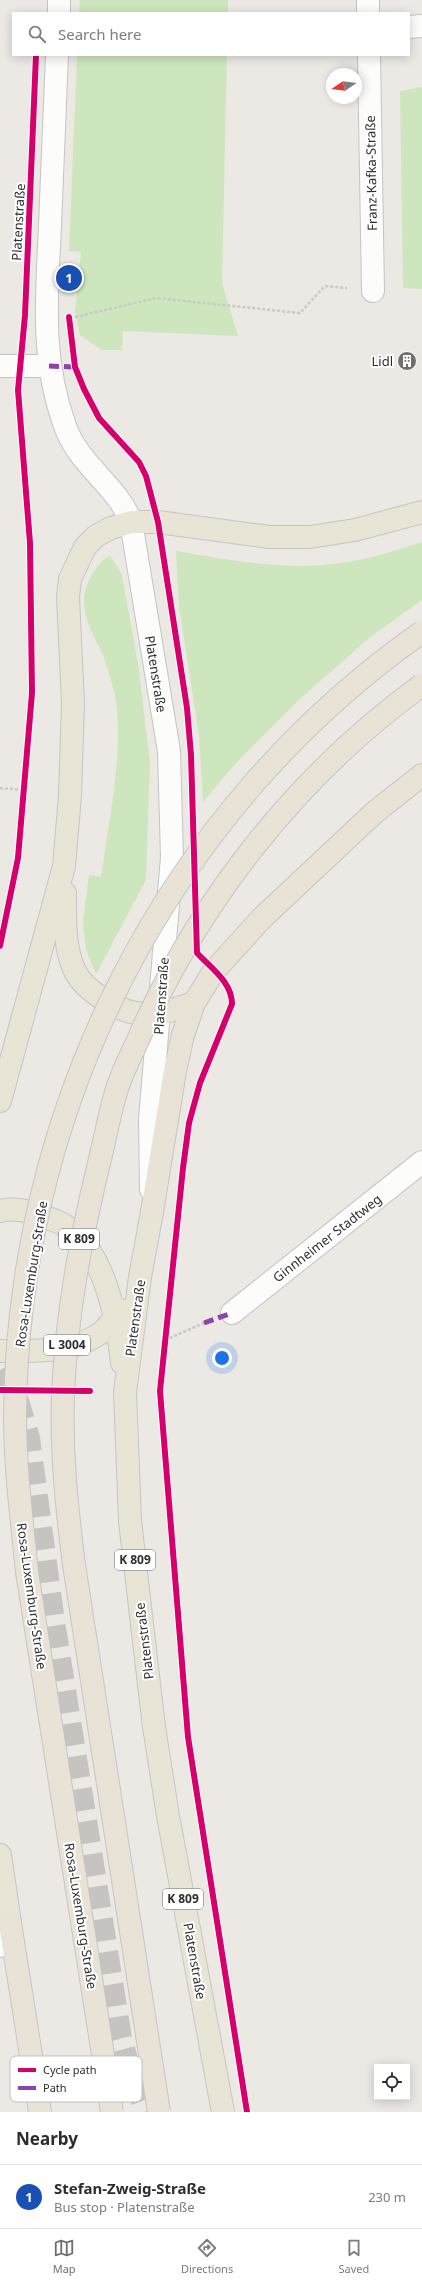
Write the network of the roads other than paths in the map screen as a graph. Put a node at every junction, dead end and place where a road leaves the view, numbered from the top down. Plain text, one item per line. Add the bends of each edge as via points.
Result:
1 (60, 0) edge
2 (368, 0) edge
3 (59, 12) edge
4 (368, 12) edge
5 (422, 26) edge
6 (410, 27) edge
7 (57, 56) edge
8 (369, 56) edge
9 (373, 291) road end
10 (0, 366) edge
11 (49, 366) junction
12 (422, 512) edge
13 (131, 522) junction
14 (422, 632) edge
15 (422, 685) edge
16 (422, 775) edge
17 (64, 866) junction
18 (194, 1003) junction
19 (160, 1014) junction
20 (14, 1049) junction
21 (0, 1074) edge
22 (0, 1101) edge
23 (422, 1162) edge
24 (0, 1211) edge
25 (152, 1212) junction
26 (140, 1277) junction
27 (232, 1313) dead end
28 (114, 1318) junction
29 (0, 1351) edge
30 (125, 1392) junction
31 (0, 1855) edge
32 (10, 1923) junction
33 (0, 1946) edge
34 (31, 2056) edge
35 (103, 2056) edge
36 (38, 2102) edge
37 (110, 2102) edge
38 (40, 2112) edge
39 (112, 2112) edge
40 (159, 2112) edge
41 (223, 2112) edge

1 - 3 street
2 - 4 street
5 - 6 street
7 - 11 street, Platenstraße via 46,316
8 - 9 street, Franz-Kafka-Straße
10 - 11 street
11 - 13 street, Platenstraße via 58,405 72,443 81,458 122,503
12 - 13 main road via 355,530 310,537 269,537 158,522
13 - 17 main road via 111,528 96,536 84,547 70,579 68,597 73,703 70,796
13 - 19 street, Platenstraße via 169,751 172,857
14 - 35 highway, Rosa-Luxemburg-Straße, bridge via 381,660 262,772 179,880 156,916 107,1006 77,1080 55,1146 36,1221 21,1319 17,1368 15,1417 18,1486 27,1572
15 - 40 highway, L 3004, bridge via 398,702 343,751 289,806 241,863 194,930 153,1004 118,1086 83,1229 70,1304 63,1395 66,1487 74,1566 92,1689
16 - 18 highway via 375,812 261,919 214,971
17 - 19 main road via 65,923 74,970 85,986 109,1002 134,1013
17 - 20 main road
18 - 19 highway
18 - 25 highway via 175,1071
19 - 25 street, Platenstraße via 150,1119
20 - 21 main road
20 - 22 main road
23 - 27 street, Ginnheimer Stadtweg
24 - 28 main road, K 809 via 32,1211 65,1225 87,1247 101,1269
25 - 26 main road, Platenstraße
26 - 28 main road via 131,1297
26 - 30 main road, Platenstraße
28 - 29 main road via 103,1331 84,1343 61,1348
28 - 30 main road, K 809 via 120,1344
30 - 41 main road, Platenstraße / K 809 via 130,1521 154,1727
31 - 32 main road
32 - 33 street
32 - 34 highway
36 - 38 highway
37 - 39 highway, Rosa-Luxemburg-Straße, bridge

